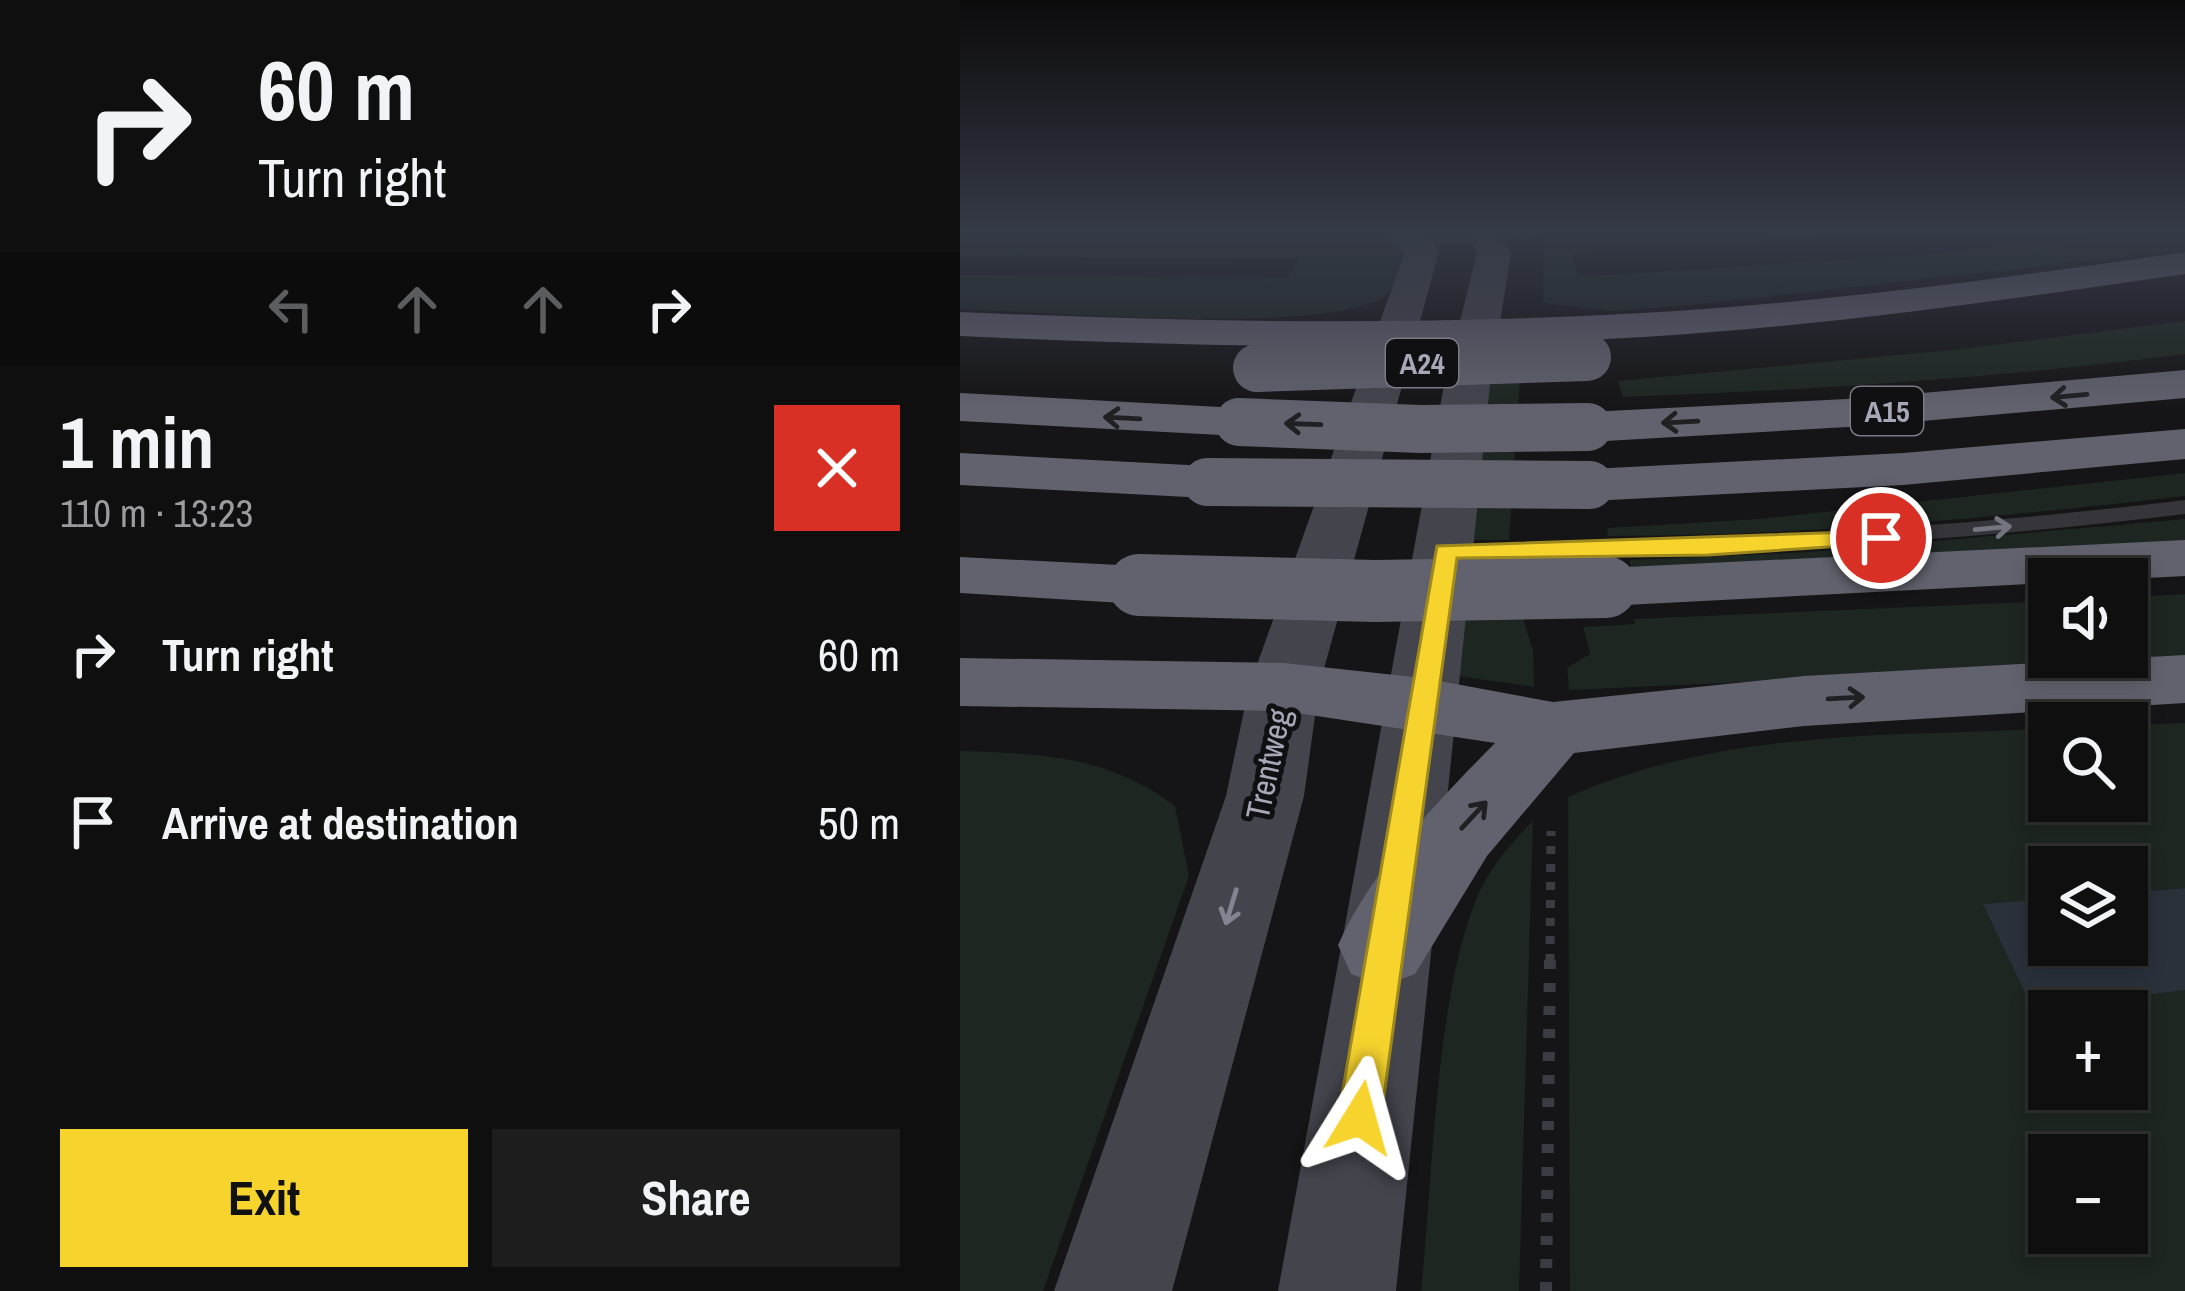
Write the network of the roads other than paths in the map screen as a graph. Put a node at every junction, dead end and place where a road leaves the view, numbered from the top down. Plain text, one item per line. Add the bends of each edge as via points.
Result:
1 (1411, 290) edge
2 (1488, 290) edge
3 (1983, 290) edge
4 (2185, 296) edge
5 (960, 324) edge
6 (1398, 332) junction
7 (1480, 333) junction
8 (960, 364) edge
9 (2185, 383) edge
10 (960, 407) edge
11 (2185, 444) edge
12 (960, 469) edge
13 (2185, 507) edge
14 (1445, 551) junction
15 (2185, 558) edge
16 (960, 575) edge
17 (2185, 679) edge
18 (960, 682) edge
19 (1284, 687) junction
20 (1423, 703) junction
21 (1553, 729) junction
22 (1383, 945) junction
23 (1113, 1291) edge
24 (1337, 1291) edge

1 - 6 main road, Trentweg
2 - 7 main road
3 - 7 highway
4 - 8 highway, A24, bridge via 1804,346 1257,368
5 - 6 highway
6 - 7 highway
6 - 19 main road, Trentweg
7 - 14 main road
9 -> 10 highway, A15, bridge via 1888,411 1588,427 1421,429
11 - 12 highway, A15, bridge via 1590,485 1207,482
14 -> 13 lane via 1881,538
14 - 20 main road
15 - 16 highway, bridge via 1606,587 1351,591
21 -> 17 highway via 1804,700
18 - 19 highway
19 - 20 highway
19 -> 23 main road, Trentweg via 1265,796
20 - 21 highway
20 - 22 main road
22 -> 21 highway via 1458,833
22 - 24 main road

